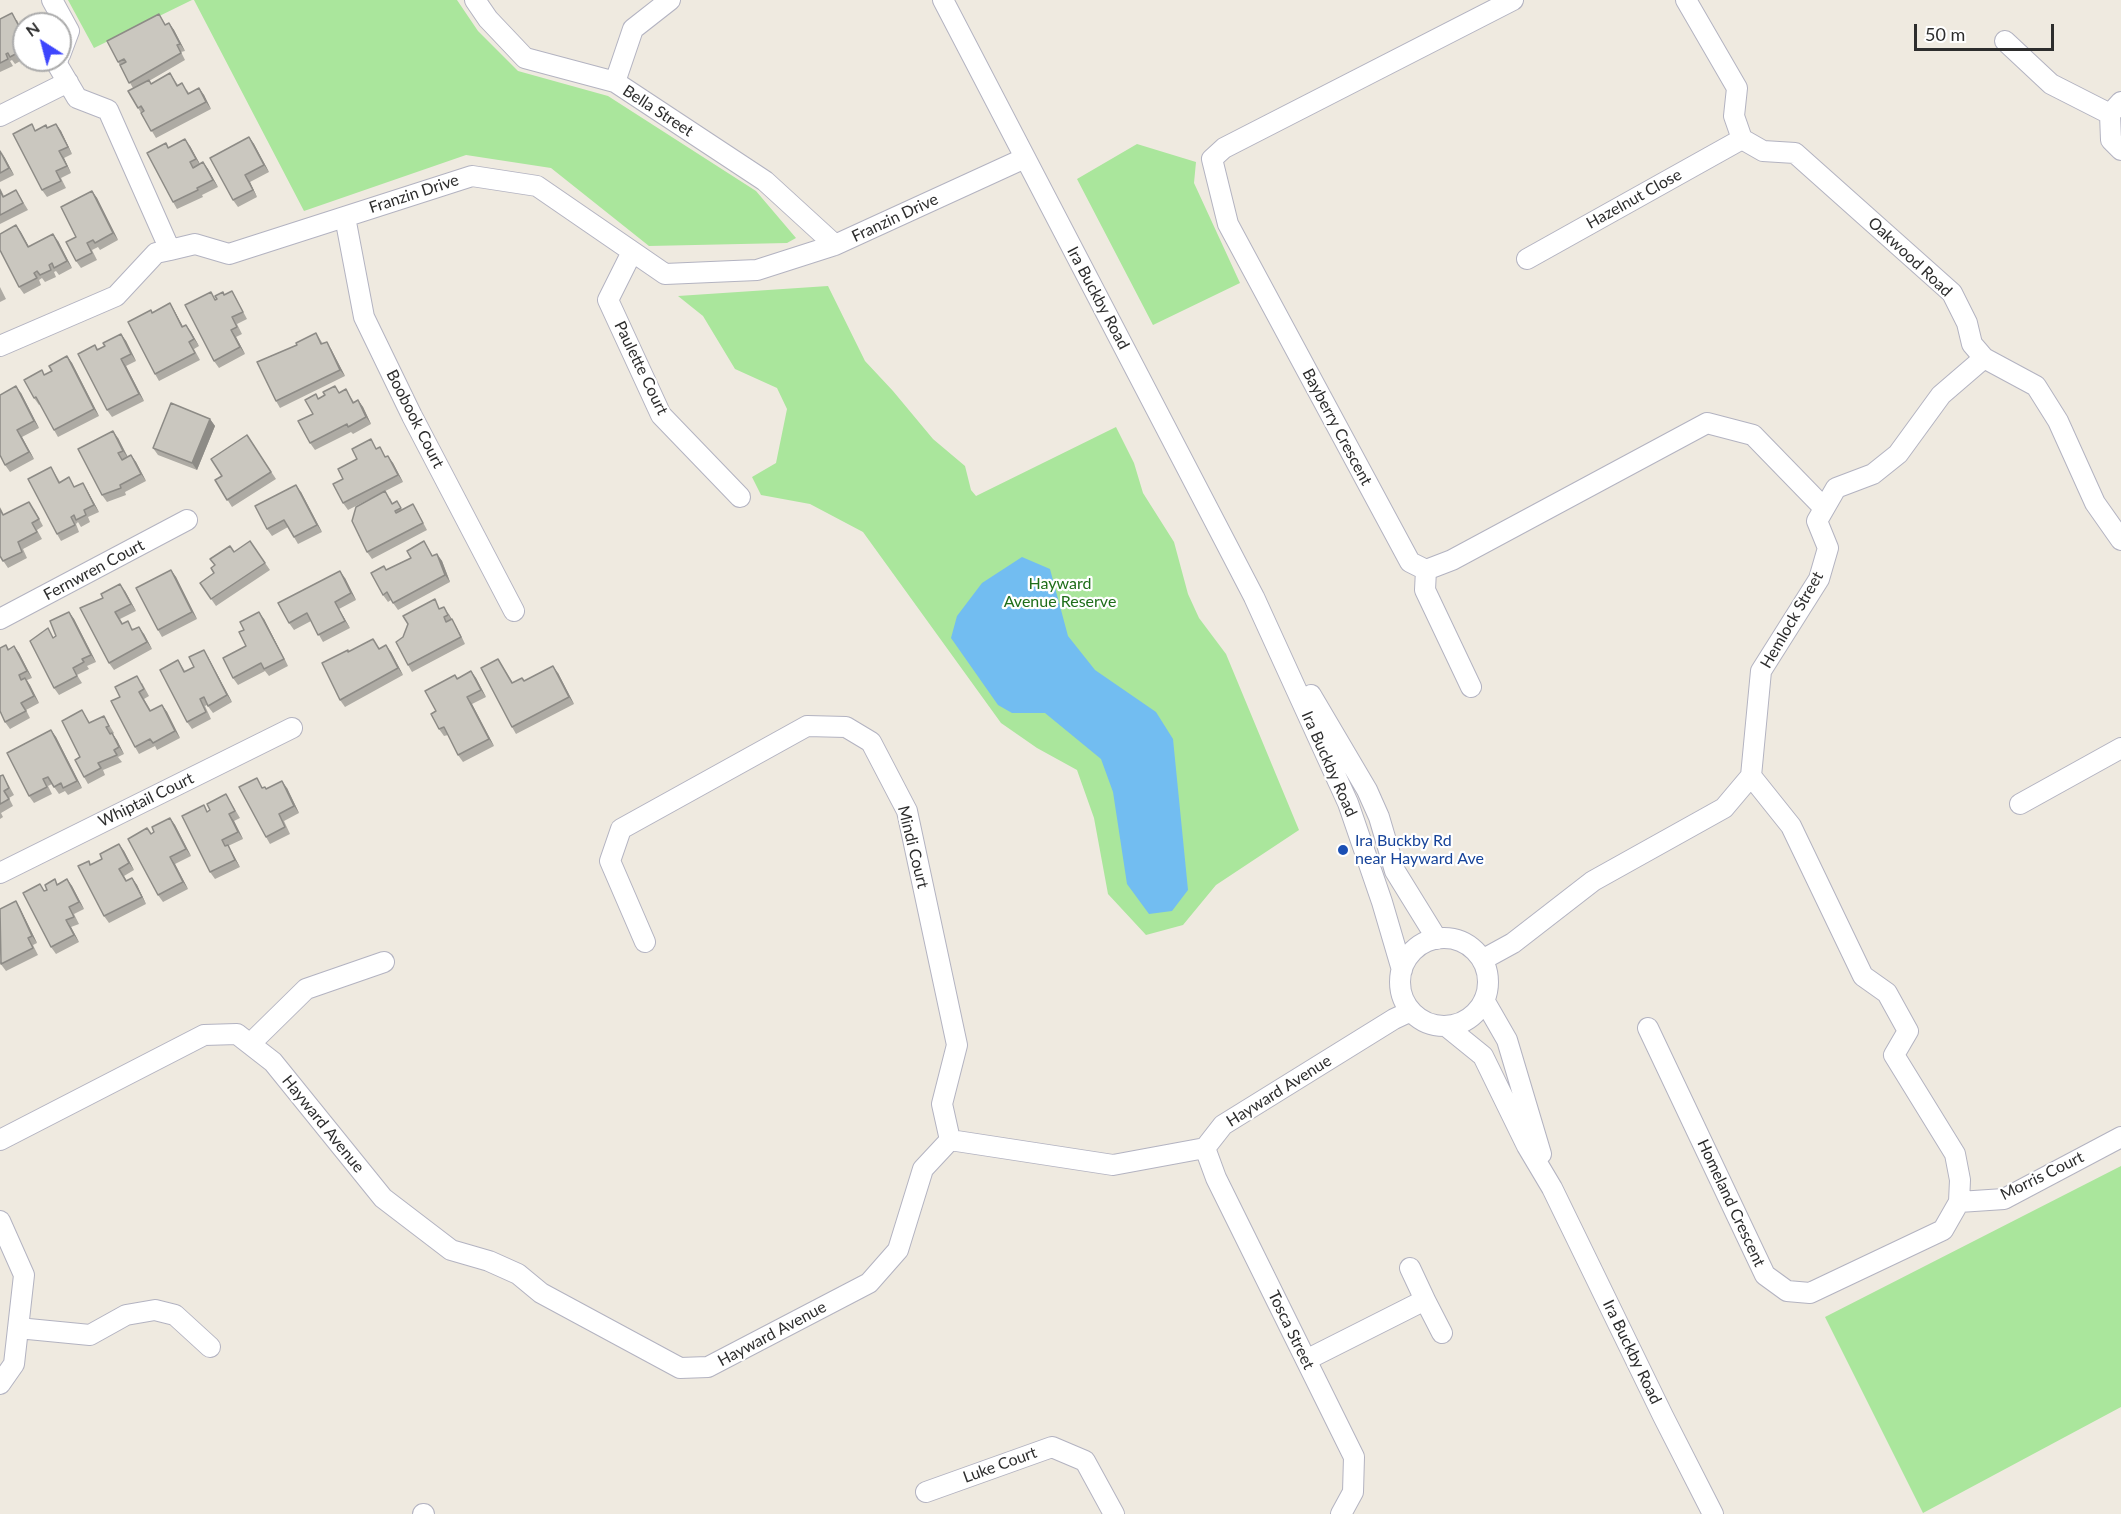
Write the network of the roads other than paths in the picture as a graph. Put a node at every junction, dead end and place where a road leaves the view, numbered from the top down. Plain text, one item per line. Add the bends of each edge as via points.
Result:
1 (475, 0) edge
2 (670, 0) edge
3 (942, 0) edge
4 (1513, 0) edge
5 (1686, 0) edge
6 (2005, 41) dead end
7 (62, 72) edge
8 (68, 82) junction
9 (615, 82) junction
10 (2116, 108) edge
11 (0, 116) edge
12 (1742, 139) junction
13 (2121, 150) edge
14 (1025, 158) junction
15 (345, 217) junction
16 (835, 245) junction
17 (170, 250) junction
18 (632, 252) junction
19 (1527, 259) dead end
20 (0, 346) edge
21 (1984, 358) junction
22 (740, 497) dead end
23 (1824, 508) junction
24 (187, 520) dead end
25 (2121, 540) edge
26 (1426, 570) junction
27 (1254, 597) junction
28 (514, 611) dead end
29 (0, 619) edge
30 (1471, 687) dead end
31 (292, 728) dead end
32 (2121, 748) edge
33 (1751, 776) junction
34 (2020, 804) dead end
35 (0, 873) edge
36 (1437, 939) junction
37 (645, 942) dead end
38 (1482, 960) junction
39 (384, 962) dead end
40 (1402, 970) junction
41 (1484, 1000) junction
42 (1411, 1011) junction
43 (1446, 1026) junction
44 (1648, 1028) dead end
45 (251, 1043) junction
46 (2121, 1137) edge
47 (0, 1140) edge
48 (950, 1140) junction
49 (1205, 1148) junction
50 (1552, 1188) junction
51 (1959, 1202) junction
52 (0, 1221) edge
53 (1410, 1268) dead end
54 (1425, 1300) junction
55 (18, 1328) junction
56 (1442, 1333) dead end
57 (210, 1347) dead end
58 (1306, 1360) junction
59 (0, 1384) edge
60 (926, 1492) dead end
61 (1114, 1514) edge
62 (1341, 1514) edge
63 (1713, 1514) edge

1 - 9 street, Bella Street via 525,58
2 - 9 street via 633,29
3 - 14 street, Ira Buckby Road
4 - 26 street, Bayberry Crescent via 1224,148 1212,159 1228,224 1410,562
5 - 12 street via 1737,88 1734,116
6 - 10 street via 2050,84
7 - 8 street
8 - 11 street
8 - 17 street via 77,98 108,110
9 - 16 street, Bella Street via 765,181
10 - 13 street via 2112,140
12 - 19 street, Hazelnut Close
12 - 21 street, Oakwood Road via 1763,151 1795,153 1952,293 1967,323 1972,344
14 - 16 street, Franzin Drive
14 - 27 street, Ira Buckby Road
15 - 17 street, Franzin Drive via 229,254 195,244
15 - 18 street, Franzin Drive via 472,176 537,186
15 - 28 street, Boobook Court via 364,317
16 - 18 street, Franzin Drive via 757,270 664,274
17 - 20 street via 156,253 116,296
18 - 22 street, Paulette Court via 608,300 661,415
21 - 23 street via 1941,394 1898,454 1873,474 1836,488
21 - 25 street via 2036,386 2058,420 2095,503
23 - 26 street via 1753,435 1707,423 1452,560
23 - 33 street, Hemlock Street via 1817,521 1828,548 1819,579 1761,671
24 - 29 street, Fernwren Court
26 - 30 street via 1425,590
27 - 36 street, Ira Buckby Road via 1367,790 1395,871
27 - 40 street, Ira Buckby Road via 1348,803
31 - 35 street, Whiptail Court
32 - 34 street
33 - 38 street via 1724,808 1593,881 1513,943
33 - 51 street via 1791,826 1863,976 1887,993 1908,1031 1894,1055 1955,1154
36 - 38 street via 1463,943
36 - 40 street via 1415,949
37 - 48 street, Mindi Court via 610,861 621,829 807,726 846,727 871,742 907,811 957,1046 942,1104
38 - 41 street via 1488,987
39 - 45 street via 306,989
40 - 42 street via 1401,992
41 - 43 street via 1468,1018
41 - 50 street, Ira Buckby Road via 1508,1040
42 - 43 street via 1421,1020
42 - 49 street, Hayward Avenue via 1223,1125
43 - 50 street, Ira Buckby Road via 1483,1056
44 - 51 street, Homeland Crescent via 1765,1275 1786,1291 1810,1293 1943,1230
45 - 47 street, Hayward Avenue via 237,1034 204,1035
45 - 48 street, Hayward Avenue via 273,1062 382,1198 451,1250 518,1274 541,1293 680,1368 708,1367 869,1283 898,1250 923,1169
46 - 51 street, Morris Court via 2004,1199
48 - 49 street via 1113,1165
49 - 58 street, Tosca Street
50 - 63 street, Ira Buckby Road
52 - 55 street via 24,1275
53 - 54 street
54 - 56 street
54 - 58 street
55 - 57 street via 90,1335 126,1314 155,1310 175,1315
55 - 59 street via 14,1364
58 - 62 street, Tosca Street via 1354,1457 1353,1492
60 - 61 street, Luke Court via 1052,1447 1085,1461

